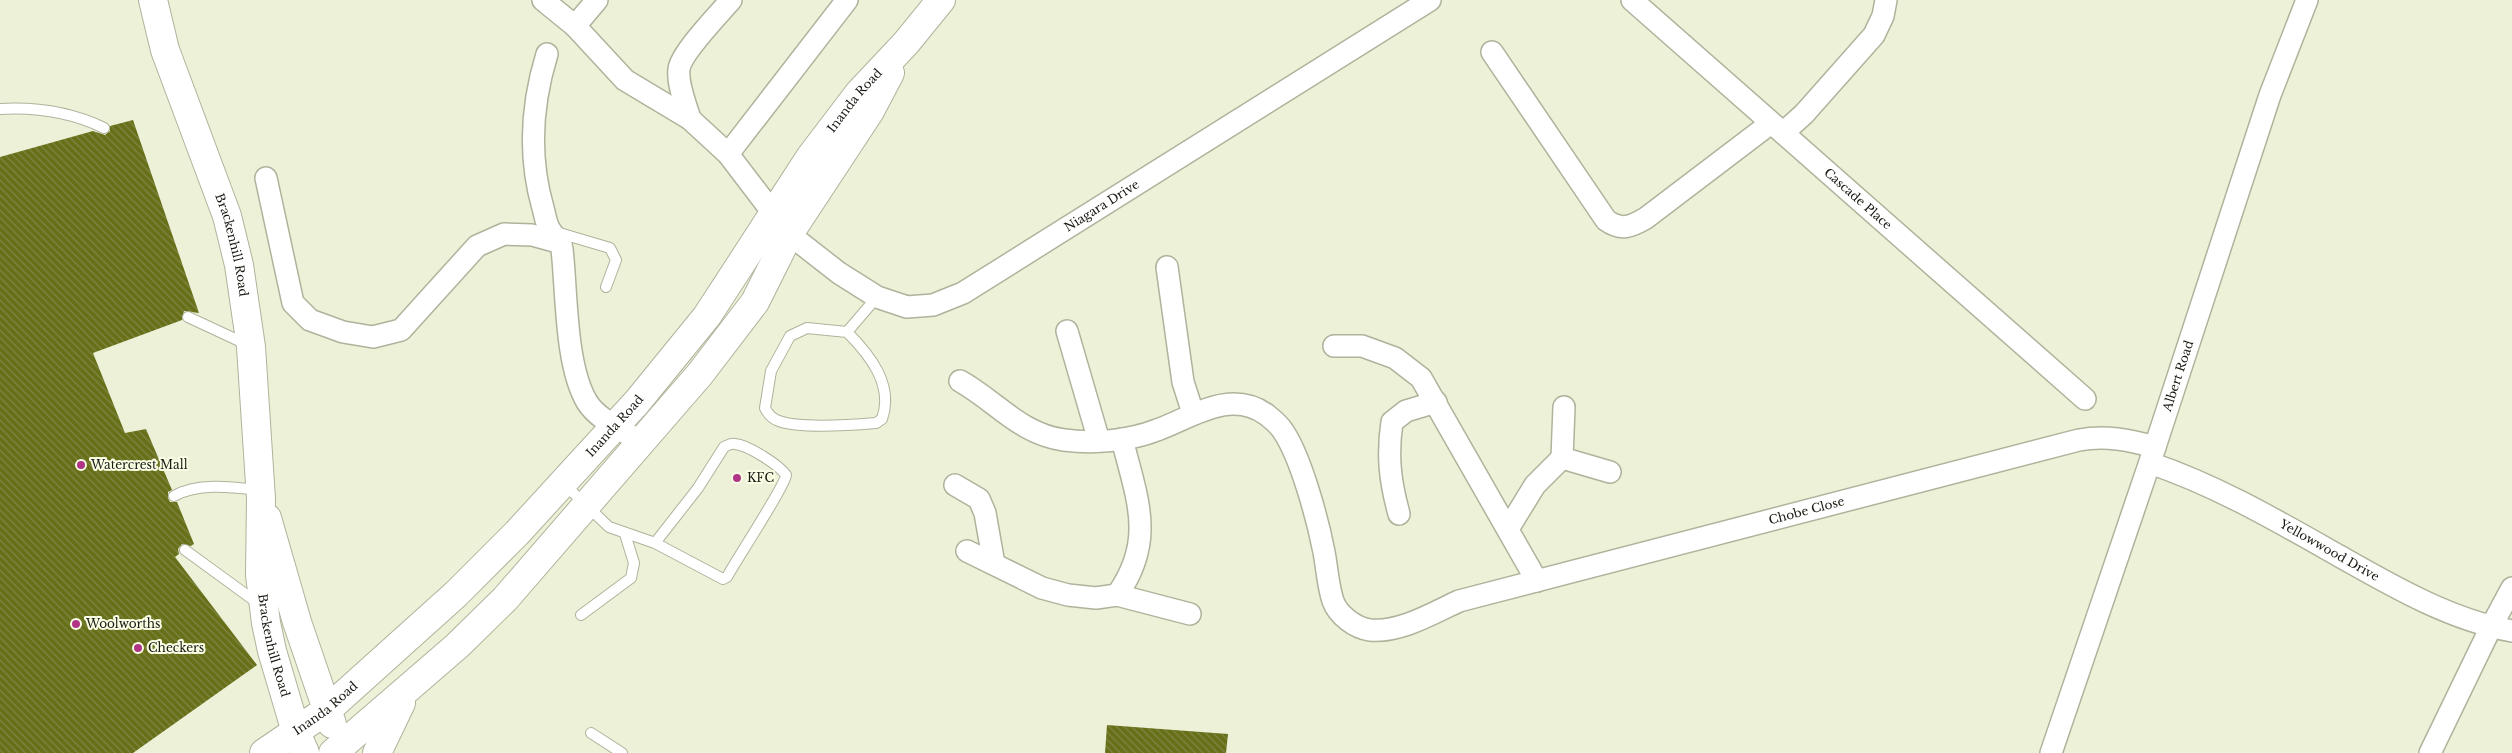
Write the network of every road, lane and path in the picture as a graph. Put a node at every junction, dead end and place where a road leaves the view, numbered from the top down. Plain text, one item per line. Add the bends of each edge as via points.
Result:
1 (153, 0) edge
2 (543, 0) edge
3 (597, 0) edge
4 (731, 0) edge
5 (847, 0) edge
6 (941, 0) edge
7 (1430, 0) edge
8 (1632, 0) edge
9 (1886, 0) edge
10 (2307, 0) edge
11 (575, 26) junction
12 (1492, 52) dead end
13 (547, 54) dead end
14 (0, 109) edge
15 (690, 119) junction
16 (104, 128) dead end
17 (1777, 128) junction
18 (728, 154) junction
19 (266, 178) dead end
20 (781, 224) junction
21 (555, 237) junction
22 (1167, 267) dead end
23 (606, 287) dead end
24 (877, 297) junction
25 (192, 316) dead end
26 (1067, 331) dead end
27 (847, 332) junction
28 (251, 346) junction
29 (1334, 346) dead end
30 (960, 381) dead end
31 (2085, 399) dead end
32 (1436, 402) junction
33 (1564, 407) dead end
34 (1193, 413) junction
35 (616, 426) junction
36 (1122, 439) junction
37 (1100, 441) junction
38 (642, 443) junction
39 (2153, 455) junction
40 (1562, 458) junction
41 (1610, 472) dead end
42 (563, 483) junction
43 (955, 485) dead end
44 (261, 495) junction
45 (174, 496) dead end
46 (587, 506) junction
47 (1399, 514) dead end
48 (1508, 529) junction
49 (625, 534) junction
50 (655, 543) junction
51 (185, 550) dead end
52 (966, 551) dead end
53 (994, 564) junction
54 (1537, 581) junction
55 (2512, 588) edge
56 (1117, 595) junction
57 (264, 608) junction
58 (1190, 614) dead end
59 (581, 615) dead end
60 (2491, 627) junction
61 (2512, 630) edge
62 (411, 686) junction
63 (327, 710) junction
64 (591, 733) dead end
65 (301, 742) edge
66 (339, 751) edge
67 (264, 753) edge
68 (376, 753) edge
69 (622, 753) edge
70 (2050, 753) edge
71 (2430, 753) edge

1 - 28 street, Brackenhill Road via 171,68 227,216 246,305
2 - 11 street, Niagara Drive
3 - 11 street
4 - 15 street via 693,44 679,66 678,76
5 - 18 street
6 - 20 street, Inanda Road via 859,93 811,156
7 - 24 street, Niagara Drive via 963,294 933,306 907,307
8 - 17 street, Cascade Place
9 - 17 street via 1874,35 1804,114
10 - 39 street, Albert Road via 2270,95
11 - 15 street, Niagara Drive via 625,80
12 - 17 street via 1571,171 1606,220 1614,226 1633,226
13 - 21 street via 537,88 532,130 534,166
14 - 16 lane via 60,113
15 - 18 street, Niagara Drive
17 - 31 street, Cascade Place
18 - 20 street, Niagara Drive
19 - 21 street via 293,302 310,320 343,332 373,337 401,330 477,246 504,234
20 - 24 street, Niagara Drive via 839,273
20 - 35 street, Inanda Road
20 - 38 street, Inanda Road via 755,302
21 - 23 lane via 610,248 616,260
21 - 35 street via 577,374 587,402 598,415
22 - 34 street via 1183,382
24 - 27 lane
25 - 28 lane
26 - 37 street
27 - 27 lane via 863,348 881,379 886,403 882,419 876,423 813,425 778,421 770,416 765,408 771,371 790,336 807,328
28 - 44 street, Brackenhill Road
29 - 32 street via 1362,346 1395,358 1421,378
30 - 37 street, Chobe Close via 1024,426 1063,440
32 - 47 street via 1406,410 1392,422 1390,480
32 - 48 street
33 - 40 street
34 - 36 street, Chobe Close via 1157,431
34 - 54 street, Chobe Close via 1217,405 1242,405 1266,414 1283,430 1296,456 1320,528 1333,600 1340,613 1352,623 1369,630 1387,629 1459,601
35 - 38 street
35 - 42 street, Inanda Road
36 - 37 street, Chobe Close
36 - 56 street via 1141,518 1141,542 1132,571
38 - 46 street, Inanda Road
39 - 54 street, Chobe Close via 2112,438 2079,440
39 - 60 street, Yellowwood Drive via 2392,586
39 - 70 street, Albert Road
40 - 41 street
40 - 48 street via 1535,485
42 - 46 lane
42 - 63 street, Inanda Road via 456,594
43 - 53 street via 979,499 985,513
44 - 45 lane via 211,487
44 - 57 street, Brackenhill Road via 259,550
44 - 63 street, Brackenhill Road via 297,622
46 - 49 lane via 609,527
46 - 62 street, Inanda Road via 505,599
48 - 54 street
49 - 50 lane
49 - 59 lane via 634,562 631,578
50 - 50 lane via 698,488 724,447 738,444 757,453 786,475 727,577 723,579
51 - 57 lane
52 - 53 street
53 - 56 street via 1042,588 1068,595 1096,598
55 - 60 street
56 - 58 street
57 - 65 street, Brackenhill Road via 272,651
60 - 61 street, Yellowwood Drive
60 - 71 street
62 - 66 street, Inanda Road
62 - 68 street
63 - 65 street, Inanda Road
63 - 66 street, Brackenhill Road
64 - 69 lane
65 - 67 street, Inanda Road

